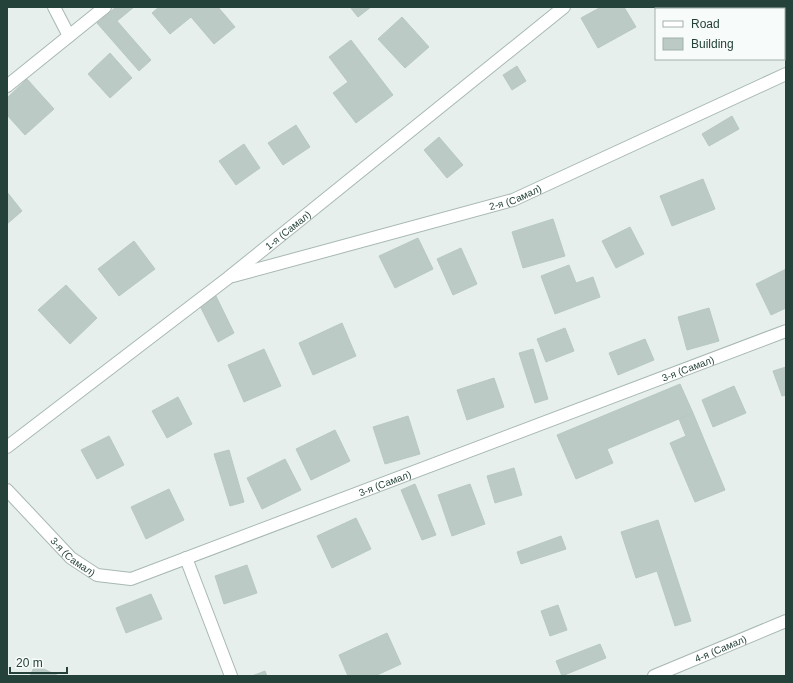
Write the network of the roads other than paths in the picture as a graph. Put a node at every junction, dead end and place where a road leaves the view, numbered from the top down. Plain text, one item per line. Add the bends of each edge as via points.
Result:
1 (54, 7) edge
2 (105, 7) edge
3 (564, 7) edge
4 (69, 36) junction
5 (786, 74) edge
6 (7, 86) edge
7 (228, 278) junction
8 (786, 331) edge
9 (7, 447) edge
10 (7, 490) edge
11 (186, 558) junction
12 (786, 621) edge
13 (231, 676) edge
14 (654, 676) edge

1 - 4 street
2 - 4 street
3 - 7 street, 1-я (Самал)
4 - 6 street
5 - 7 street, 2-я (Самал) via 513,200
7 - 9 street, 1-я (Самал)
8 - 11 street, 3-я (Самал)
10 - 11 street, 3-я (Самал) via 71,558 96,575 131,579
11 - 13 street
12 - 14 street, 4-я (Самал)

